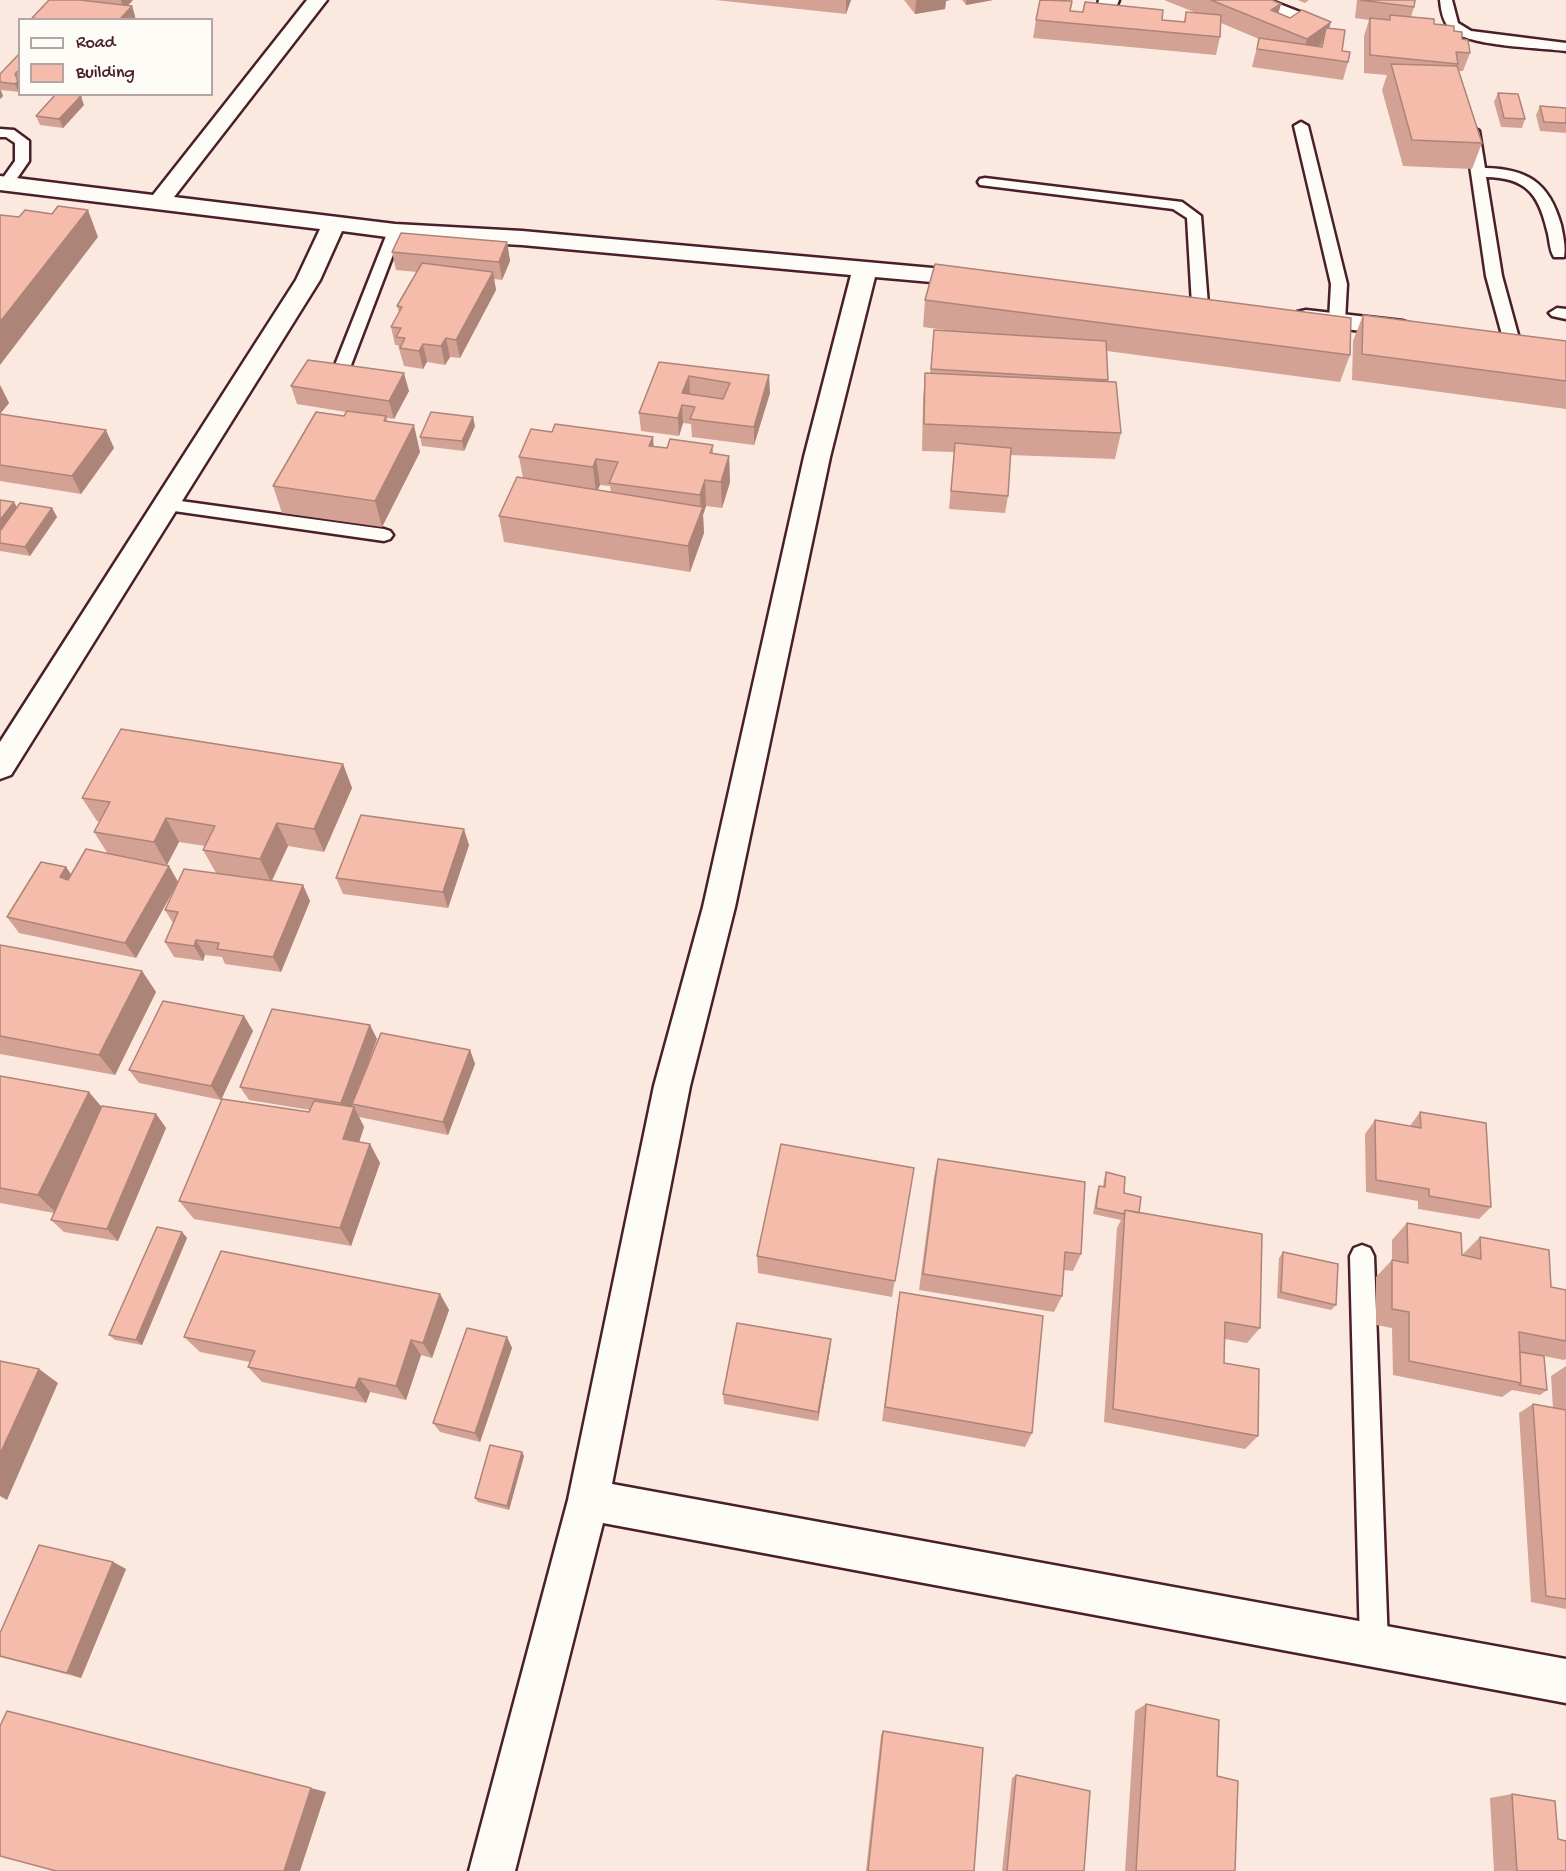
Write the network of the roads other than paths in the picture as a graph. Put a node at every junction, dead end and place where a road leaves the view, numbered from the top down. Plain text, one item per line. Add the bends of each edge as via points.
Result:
1 (316, 0) edge
2 (1251, 0) edge
3 (1446, 0) edge
4 (1306, 21) edge
5 (1566, 47) edge
6 (1301, 126) dead end
7 (1472, 128) edge
8 (0, 133) edge
9 (1477, 172) junction
10 (985, 182) dead end
11 (3, 183) edge
12 (159, 202) junction
13 (334, 224) junction
14 (395, 231) junction
15 (1559, 254) dead end
16 (865, 268) junction
17 (1000, 282) edge
18 (1177, 302) edge
19 (1212, 306) joint
20 (1280, 314) edge
21 (1336, 321) junction
22 (1430, 332) edge
23 (1512, 342) edge
24 (343, 366) edge
25 (166, 505) junction
26 (384, 535) dead end
27 (8, 741) edge
28 (0, 767) edge
29 (1362, 1256) dead end
30 (588, 1500) junction
31 (1374, 1645) junction
32 (1566, 1682) edge
33 (492, 1871) edge

1 - 12 street
2 - 4 street
3 - 5 lane via 1449,20 1459,31
6 - 21 lane via 1338,284
7 - 9 lane
8 - 11 lane via 22,141 22,161
9 - 15 lane via 1515,175 1536,187 1557,235
9 - 23 lane via 1494,276
10 - 19 lane via 1177,205 1194,216
11 - 12 street
12 - 13 street
13 - 14 street
13 - 25 street via 308,280
14 - 16 street
14 - 24 lane
16 - 17 street
16 - 30 street via 817,457 719,907 672,1086
18 - 19 street
20 - 21 street
21 - 22 street
25 - 26 lane
25 - 27 street
27 - 28 street
29 - 31 lane
30 - 31 street
30 - 33 street
31 - 32 street

